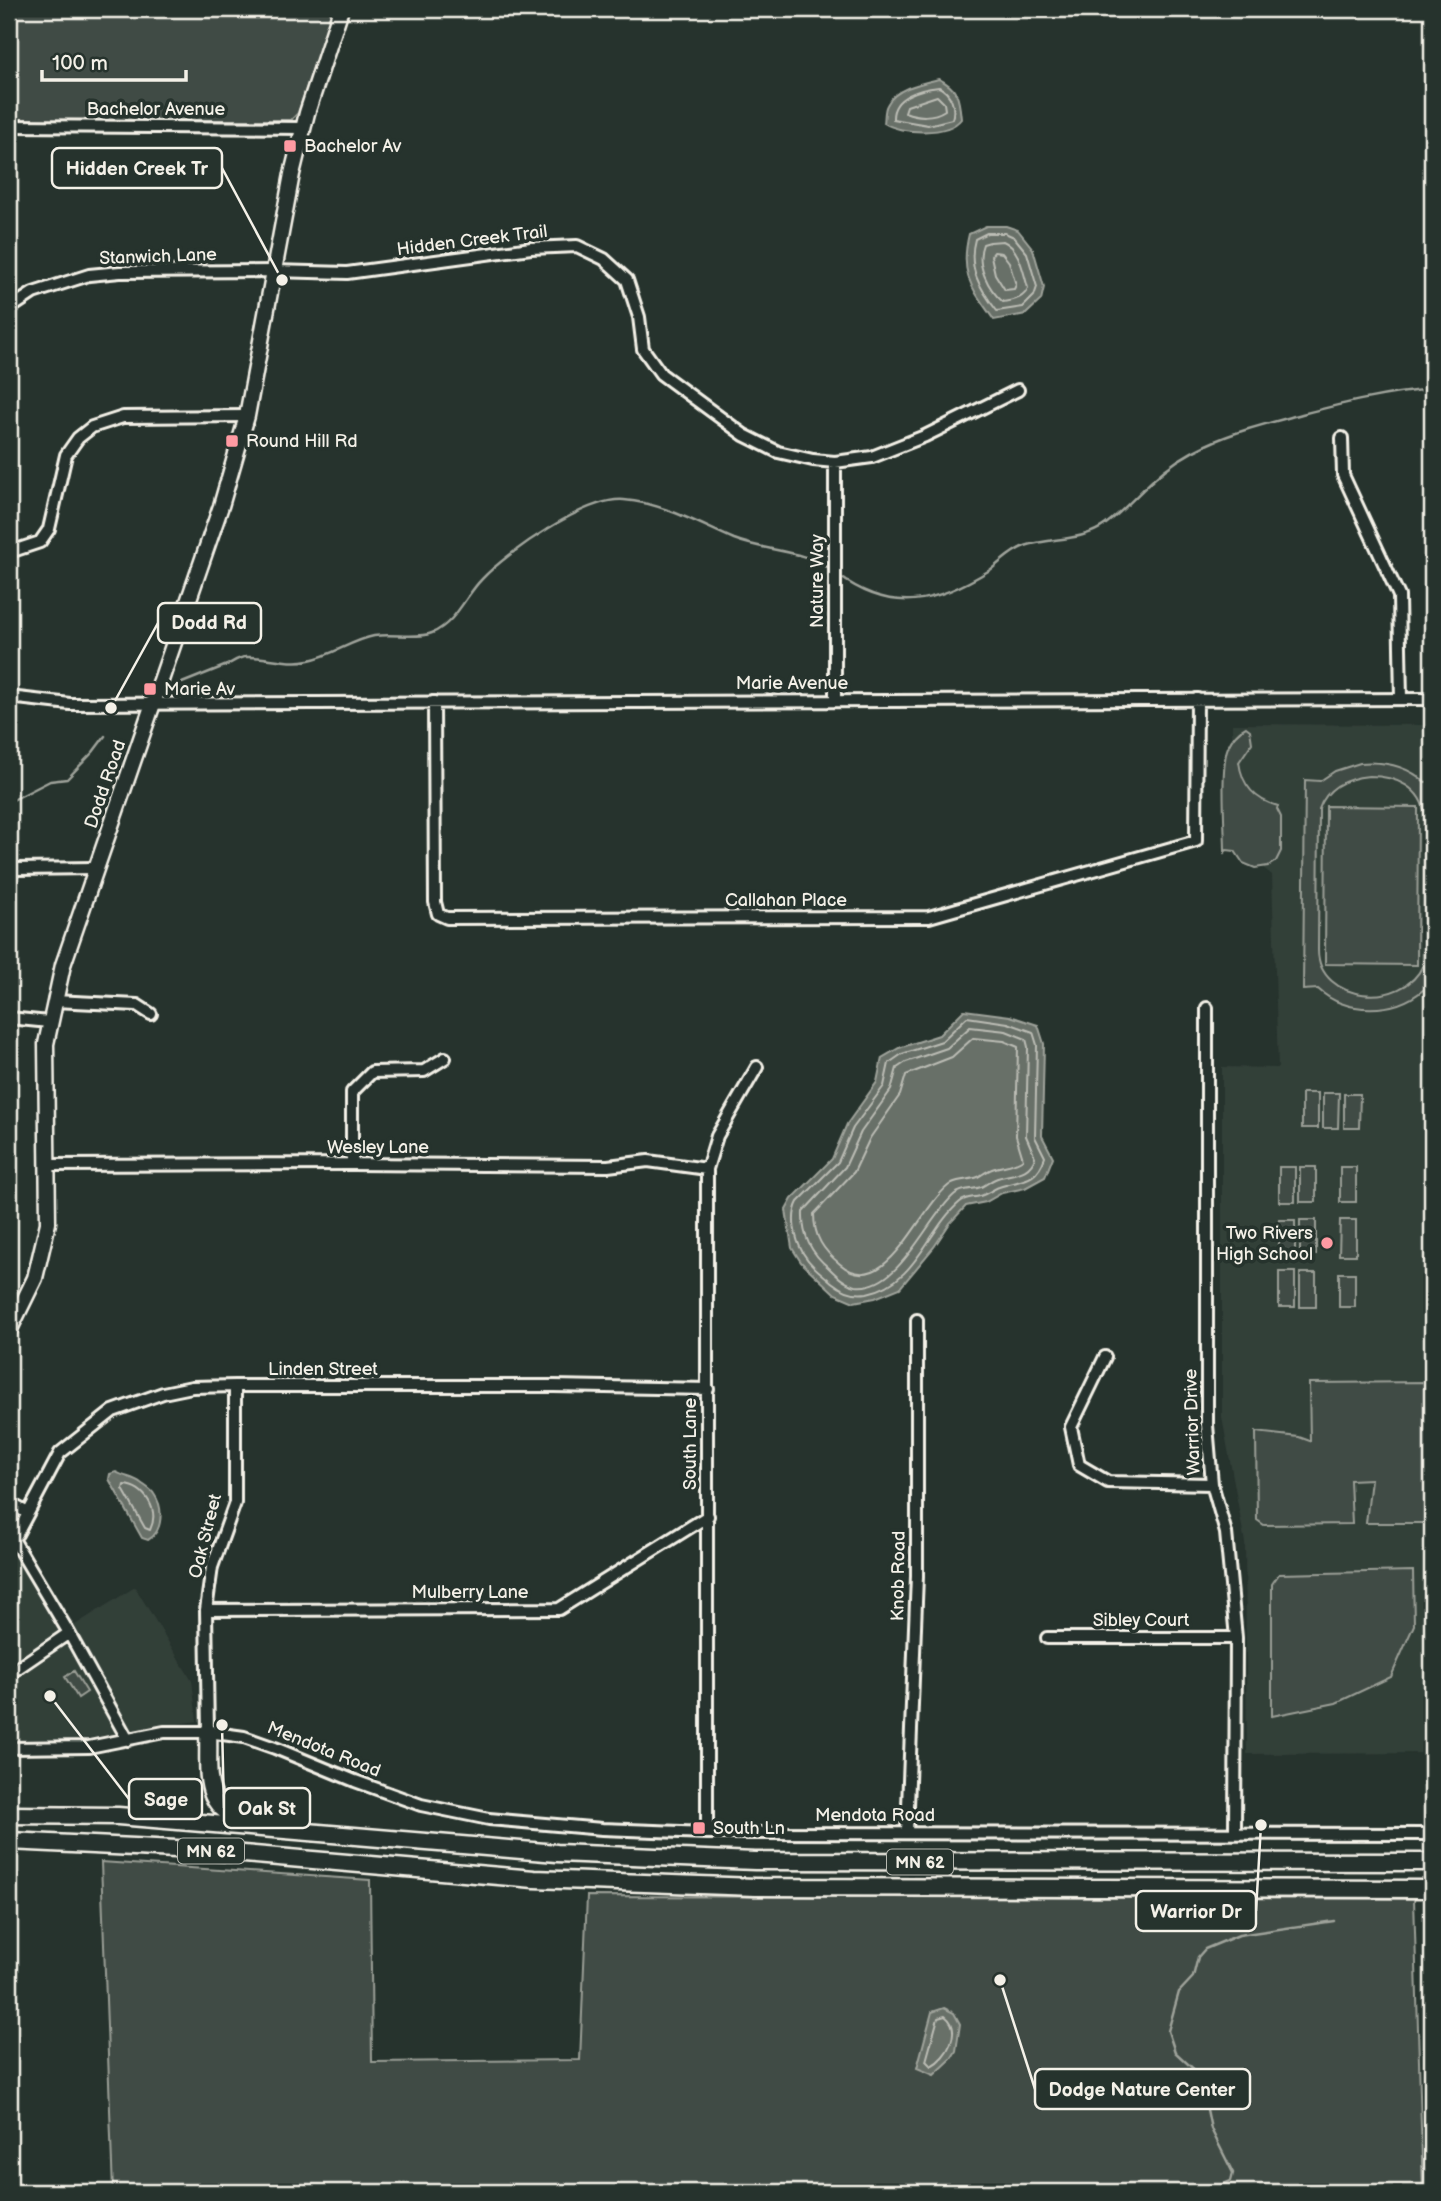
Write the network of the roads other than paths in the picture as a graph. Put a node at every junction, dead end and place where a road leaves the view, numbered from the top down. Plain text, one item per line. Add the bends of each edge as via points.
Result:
1 (341, 9) edge
2 (9, 126) edge
3 (303, 128) junction
4 (274, 271) junction
5 (9, 309) edge
6 (1018, 390) dead end
7 (247, 416) junction
8 (1342, 438) dead end
9 (835, 462) junction
10 (9, 550) edge
11 (9, 696) edge
12 (1197, 699) junction
13 (1401, 699) junction
14 (1432, 699) edge
15 (835, 700) junction
16 (434, 702) junction
17 (153, 704) junction
18 (9, 863) edge
19 (96, 868) junction
20 (54, 1000) junction
21 (1207, 1008) dead end
22 (151, 1014) dead end
23 (9, 1018) edge
24 (49, 1022) junction
25 (445, 1058) dead end
26 (757, 1067) dead end
27 (352, 1164) junction
28 (48, 1165) junction
29 (707, 1169) junction
30 (917, 1320) dead end
31 (9, 1331) edge
32 (1105, 1357) dead end
33 (235, 1386) junction
34 (708, 1389) junction
35 (1212, 1484) junction
36 (9, 1503) edge
37 (28, 1513) junction
38 (708, 1516) junction
39 (11, 1541) edge
40 (206, 1610) junction
41 (69, 1633) junction
42 (1047, 1638) dead end
43 (1236, 1638) junction
44 (9, 1674) edge
45 (208, 1732) junction
46 (128, 1740) junction
47 (9, 1748) edge
48 (9, 1815) edge
49 (286, 1830) junction
50 (907, 1832) junction
51 (1235, 1832) junction
52 (707, 1833) junction
53 (1432, 1834) edge
54 (9, 1841) edge
55 (698, 1859) junction
56 (1432, 1862) edge
57 (548, 1880) junction
58 (1432, 1889) edge

1 - 3 main road, Dodd Road
2 - 3 street, Bachelor Avenue
3 - 4 main road, Dodd Road
4 - 5 street, Stanwich Lane via 89,275 33,293
4 - 7 main road, Dodd Road
4 - 9 street, Hidden Creek Trail via 347,273 578,246 604,259 627,280 643,349 661,374 755,441 778,452
6 - 9 street, Hidden Creek Trail via 872,457
7 - 10 street via 123,417 92,427 66,455 49,529 40,542
7 - 17 main road, Dodd Road
8 - 13 street via 1343,475 1399,596
9 - 15 street, Nature Way
11 - 17 street, Marie Avenue via 70,704
12 - 13 street, Marie Avenue
12 - 15 street, Marie Avenue
12 - 16 street, Callahan Place via 1196,841 929,917 447,918 438,914 435,902
13 - 14 street, Marie Avenue
15 - 16 street, Marie Avenue
16 - 17 street, Marie Avenue
17 - 19 main road, Dodd Road
18 - 19 street via 16,869
19 - 20 main road, Dodd Road
20 - 22 street via 137,1005
20 - 24 main road, Dodd Road
21 - 35 street, Warrior Drive via 1207,1425
23 - 24 street
24 - 28 main road, Dodd Road
25 - 27 street via 424,1071 372,1072 352,1092
26 - 29 street, South Lane via 717,1136
27 - 28 street, Wesley Lane
27 - 29 street, Wesley Lane via 608,1166 648,1161
28 - 31 main road, Dodd Road via 48,1223 35,1278
29 - 34 street, South Lane
30 - 50 street, Knob Road via 917,1576
32 - 35 street via 1071,1427 1079,1465 1108,1482
33 - 34 street, Linden Street
33 - 37 street, Linden Street via 192,1387 113,1411 60,1453
33 - 40 street, Oak Street via 235,1503 212,1567
34 - 38 street, South Lane
35 - 43 street, Warrior Drive via 1226,1533
36 - 37 street
37 - 39 street, Linden Street
38 - 40 street, Mulberry Lane via 559,1609
38 - 52 street, South Lane
39 - 41 street
40 - 45 street, Oak Street
41 - 44 street
41 - 46 street
42 - 43 street, Sibley Court
43 - 51 street, Warrior Drive
45 - 46 street, Mendota Road via 164,1732
45 - 49 highway via 208,1781 223,1809
45 - 52 street, Mendota Road via 265,1744 421,1805 489,1819
46 - 47 street, Mendota Road via 89,1747
48 - 49 highway, MN 62 via 118,1816
49 - 55 highway, MN 62 via 557,1853
50 - 51 street, Mendota Road
50 - 52 street, Mendota Road
51 - 53 street, Mendota Road
54 - 57 highway, MN 62 via 197,1850
55 - 56 highway, MN 62
55 - 57 highway via 564,1863 554,1866
57 - 58 highway, MN 62 via 755,1887

